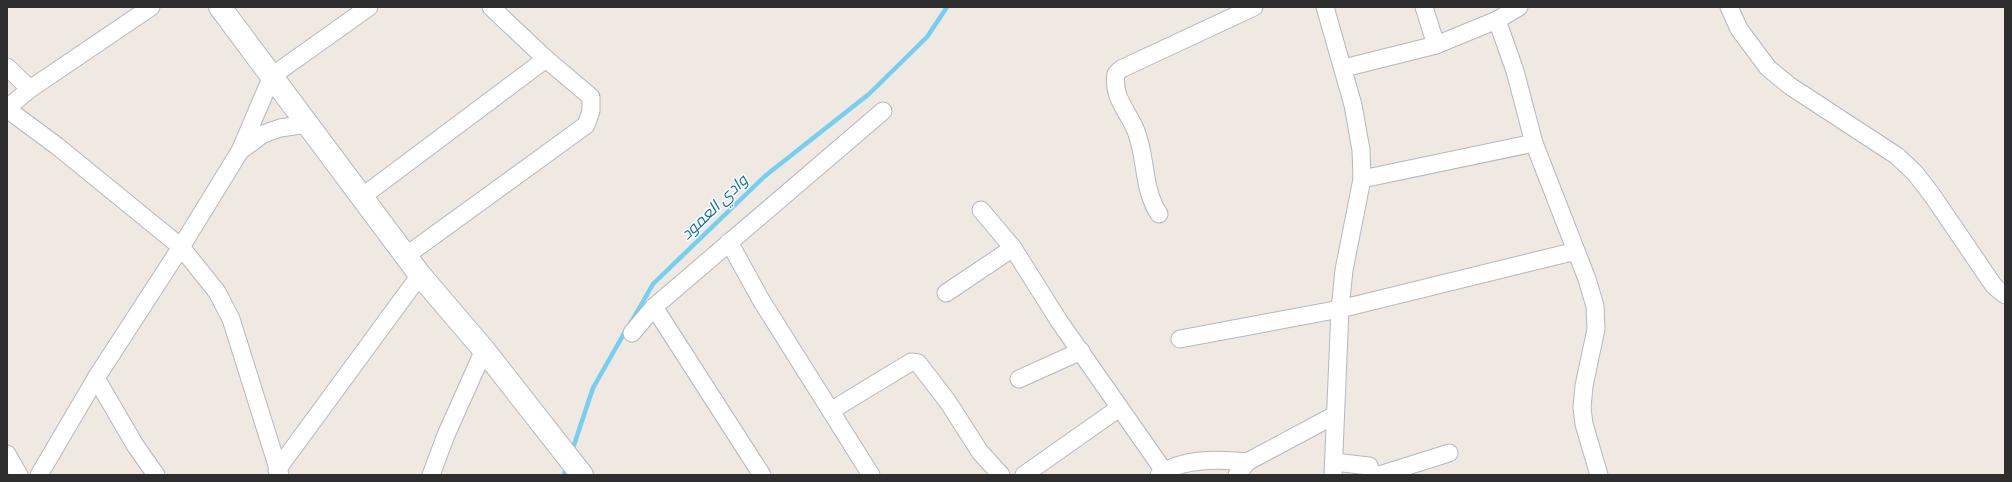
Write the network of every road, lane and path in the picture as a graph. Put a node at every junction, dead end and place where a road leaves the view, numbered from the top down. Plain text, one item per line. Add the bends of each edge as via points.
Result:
1 (151, 7) edge
2 (220, 7) edge
3 (369, 7) edge
4 (491, 7) edge
5 (1254, 7) edge
6 (1325, 7) edge
7 (1424, 7) edge
8 (1519, 7) edge
9 (1729, 7) edge
10 (1497, 20) junction
11 (1436, 45) junction
12 (546, 59) junction
13 (7, 67) edge
14 (1344, 68) junction
15 (272, 76) junction
16 (30, 89) junction
17 (7, 108) edge
18 (882, 111) dead end
19 (308, 124) junction
20 (1534, 143) junction
21 (240, 151) junction
22 (1362, 178) junction
23 (363, 196) junction
24 (981, 210) dead end
25 (1159, 214) dead end
26 (729, 242) junction
27 (181, 246) junction
28 (1013, 248) junction
29 (1576, 251) junction
30 (407, 255) junction
31 (420, 275) junction
32 (946, 292) dead end
33 (2005, 295) edge
34 (654, 307) junction
35 (1340, 309) junction
36 (632, 333) dead end
37 (1180, 339) dead end
38 (484, 350) junction
39 (1080, 351) junction
40 (96, 378) junction
41 (1020, 379) dead end
42 (1119, 408) junction
43 (832, 410) junction
44 (1336, 415) junction
45 (1449, 453) dead end
46 (7, 454) edge
47 (1333, 468) edge
48 (1242, 469) edge
49 (279, 472) edge
50 (580, 472) edge
51 (1161, 473) edge
52 (19, 475) edge
53 (39, 475) edge
54 (156, 475) edge
55 (431, 475) edge
56 (762, 475) edge
57 (871, 475) edge
58 (1001, 475) edge
59 (1024, 475) edge
60 (1373, 475) edge
61 (1379, 475) edge
62 (1599, 475) edge

1 - 16 street
2 - 15 street
3 - 15 street
4 - 12 street
5 - 25 street via 1121,69 1116,74 1117,95 1136,130 1150,195
6 - 14 street
7 - 11 street
8 - 10 street
9 - 33 street via 1739,29 1768,68 1790,86 1897,156 1915,174 1932,194 1994,286
10 - 11 street
10 - 20 street via 1515,70
11 - 14 street
12 - 23 street
12 - 30 street via 591,97 591,111 586,125
13 - 16 street
14 - 22 street via 1357,128
15 - 19 street
15 - 21 street
16 - 17 street
17 - 27 street
18 - 26 street
19 - 21 street via 280,128 263,134
19 - 23 street
20 - 22 street
20 - 29 street
21 - 27 street
22 - 35 street via 1344,270
23 - 30 street
24 - 28 street
26 - 34 street
26 - 43 street via 761,300
27 - 40 street
27 - 49 street via 217,292 231,319
28 - 32 street
28 - 39 street
29 - 35 street
29 - 62 street via 1595,306 1596,329 1582,408
30 - 31 street
31 - 38 street
31 - 49 street
34 - 36 street
34 - 56 street
35 - 37 street
35 - 44 street
38 - 50 street
38 - 55 street
39 - 41 street
39 - 42 street
40 - 53 street
40 - 54 street via 135,445
42 - 51 street
42 - 59 street
43 - 57 street
43 - 58 street via 911,362 918,363 948,402 980,452
44 - 47 street
44 - 48 street
45 - 61 street
46 - 52 street
47 - 60 street via 1369,466
48 - 51 street via 1222,459 1198,461

